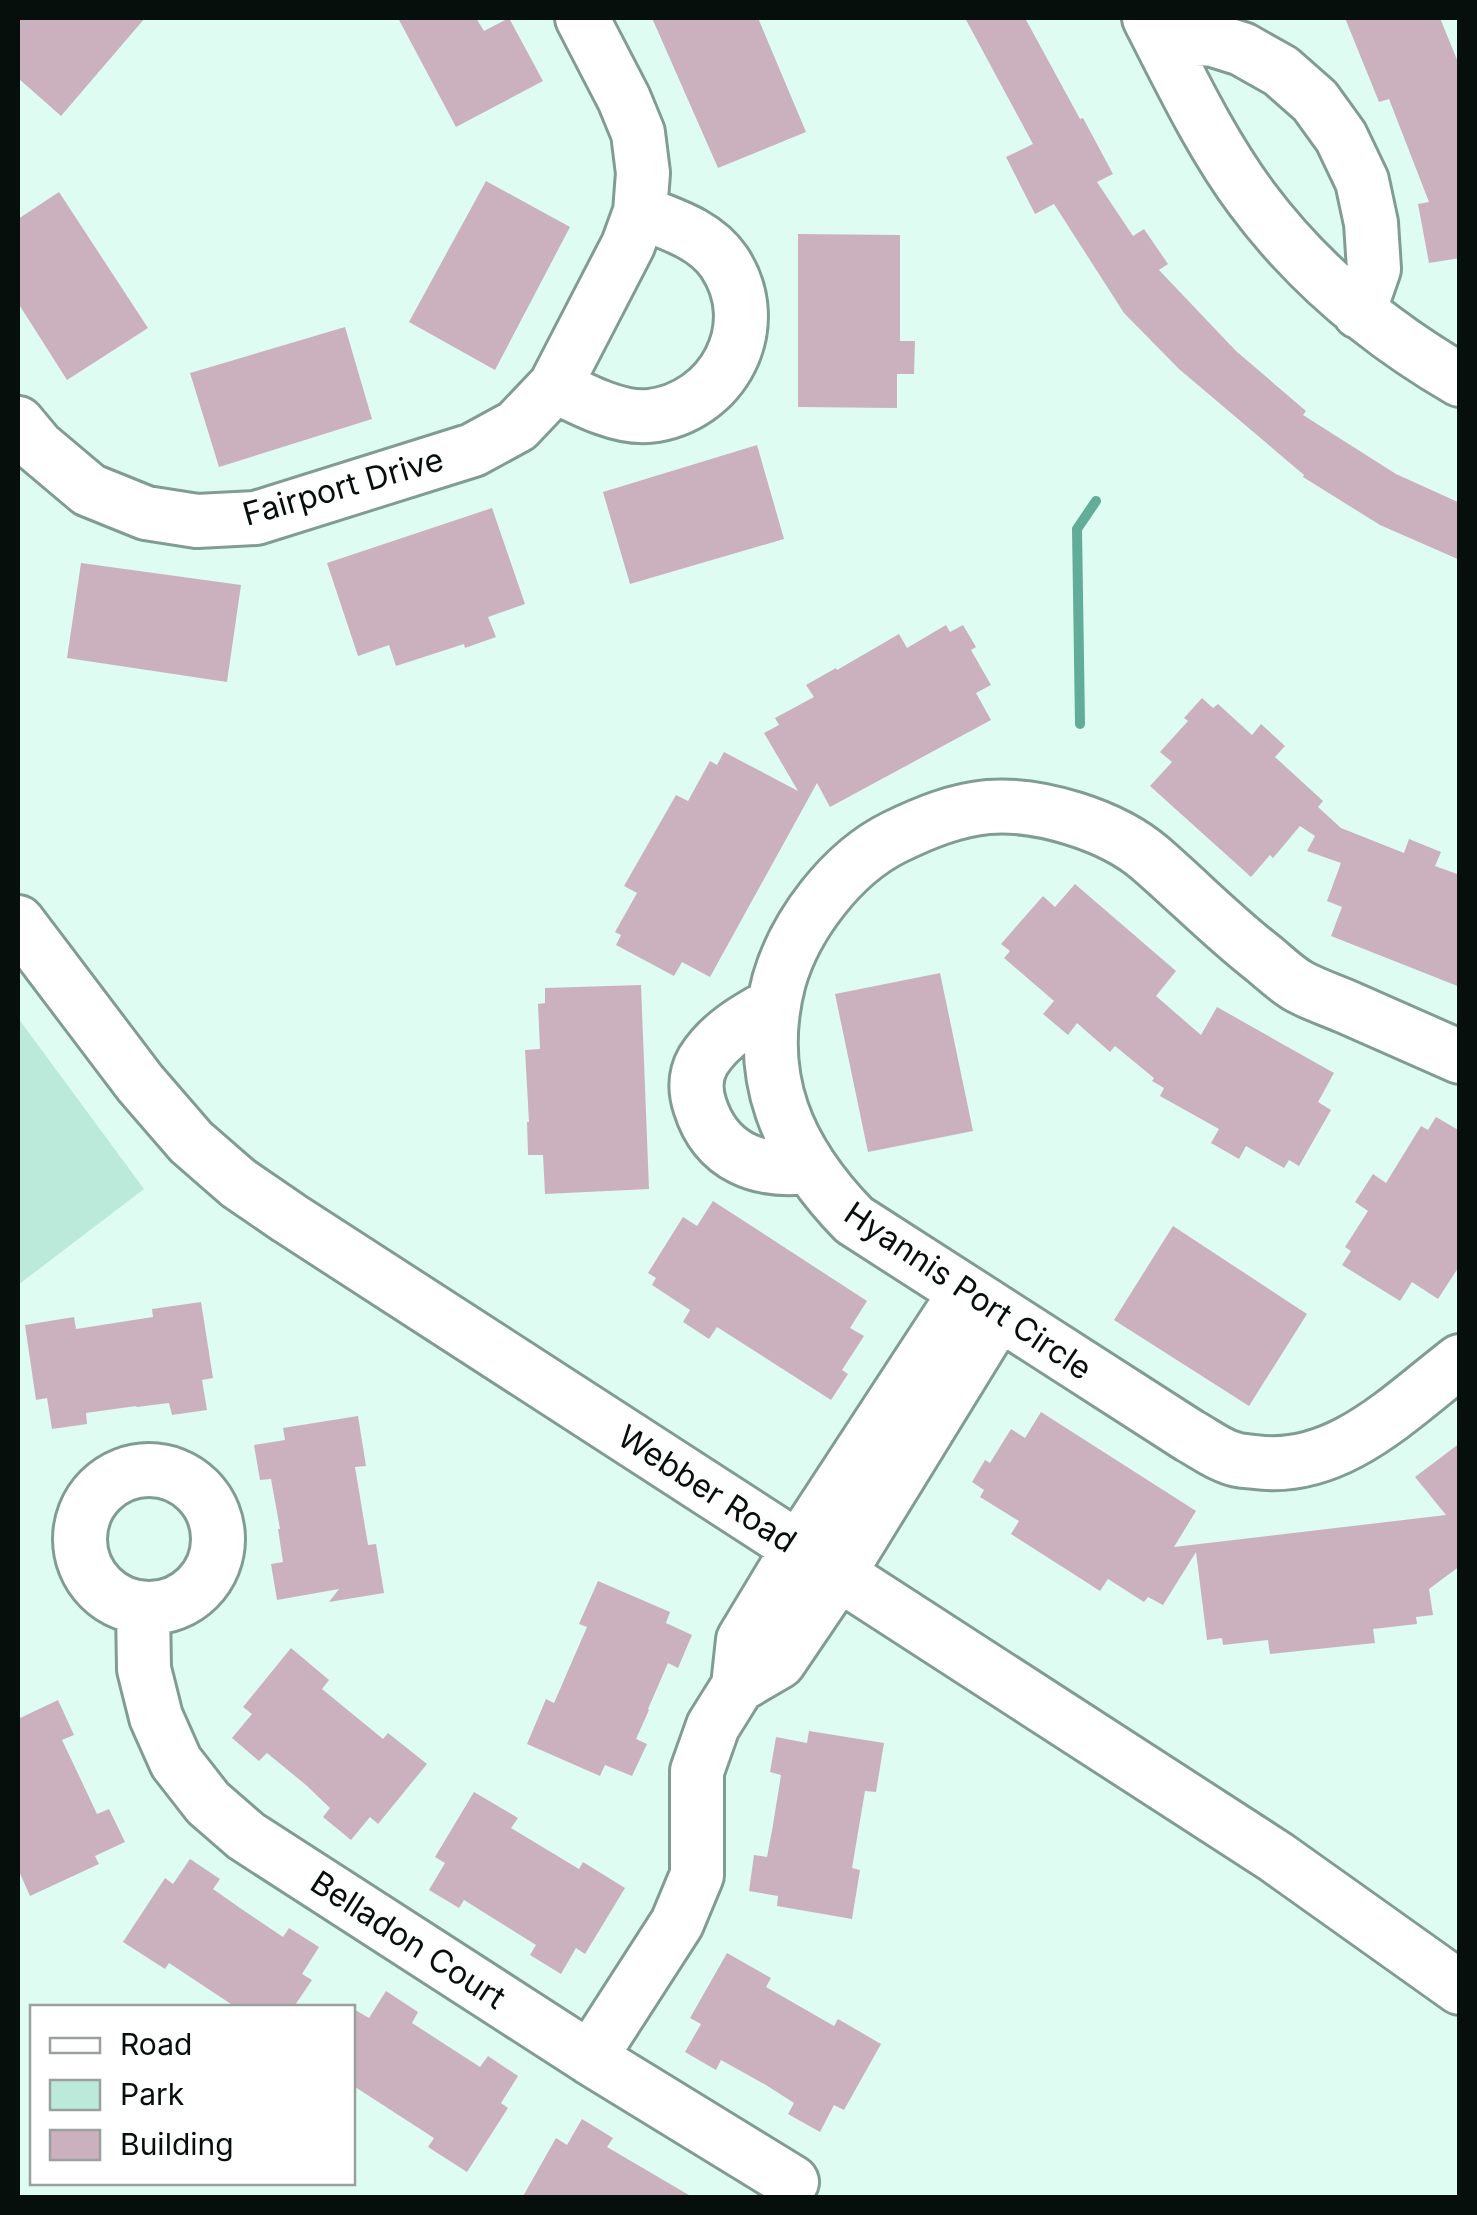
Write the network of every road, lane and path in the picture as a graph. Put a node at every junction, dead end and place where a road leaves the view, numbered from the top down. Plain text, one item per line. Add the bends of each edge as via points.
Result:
1 (582, 18) edge
2 (1156, 30) edge
3 (640, 212) junction
4 (1359, 312) junction
5 (1460, 380) edge
6 (556, 386) junction
7 (18, 423) edge
8 (18, 922) edge
9 (774, 1004) junction
10 (1460, 1057) edge
11 (809, 1167) junction
12 (982, 1304) junction
13 (1460, 1361) edge
14 (819, 1561) junction
15 (142, 1610) dead end
16 (1460, 1988) edge
17 (590, 2058) junction
18 (792, 2182) dead end

1 - 3 street, Fairport Drive via 638,133
2 - 4 street via 1251,198
2 - 4 street via 1242,49 1315,101 1362,180 1371,223 1374,269
3 - 6 street, Fairport Drive
3 - 6 street via 684,229 724,262 738,293 742,327 735,353 699,398 646,417 600,408
4 - 5 street
6 - 7 street, Fairport Drive via 518,426 473,450 256,518 197,521 146,513 89,490
8 - 14 street, Webber Road via 140,1083 238,1183
9 - 10 street, Hyannis Port Circle via 784,962 820,900 882,843 950,814 1020,808 1109,832 1147,856 1298,986
9 - 11 street, Hyannis Port Circle via 773,1079 786,1126
9 - 11 street via 719,1042 701,1064 695,1090 713,1136 731,1153 771,1168
11 - 12 street, Hyannis Port Circle via 854,1220
12 - 13 street, Hyannis Port Circle via 1190,1436 1231,1458 1268,1464 1337,1450
12 - 14 street
14 - 16 street, Webber Road via 1276,1857
14 - 17 street via 779,1662 738,1686 713,1726 696,1772 698,1875 676,1923
15 - 17 street, Belladon Court via 144,1669 156,1717 176,1762 208,1803 246,1836
17 - 18 street, Belladon Court

